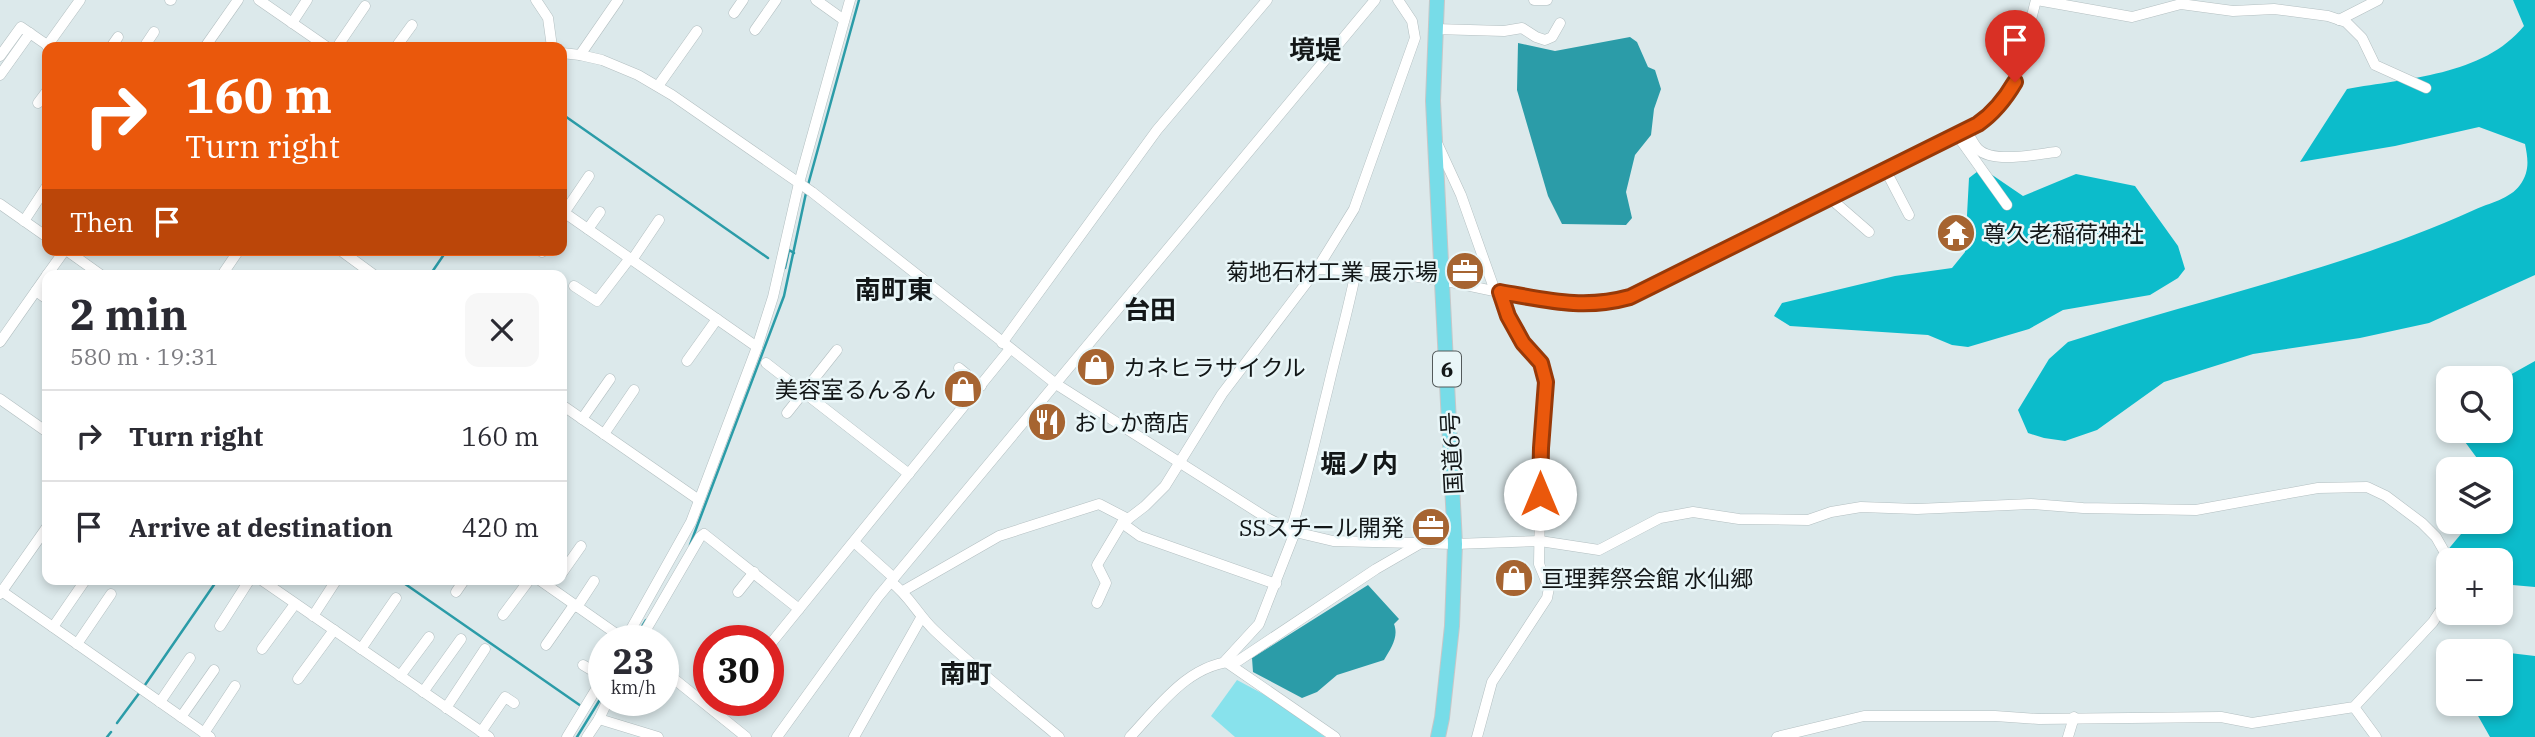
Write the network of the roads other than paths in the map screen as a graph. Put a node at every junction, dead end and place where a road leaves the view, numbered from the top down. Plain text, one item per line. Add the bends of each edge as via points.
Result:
1 (80, 0) edge
2 (238, 0) edge
3 (259, 0) edge
4 (307, 0) edge
5 (536, 0) edge
6 (618, 0) edge
7 (744, 0) edge
8 (776, 0) edge
9 (816, 0) edge
10 (850, 0) edge
11 (1267, 0) edge
12 (1374, 0) edge
13 (1398, 0) edge
14 (1437, 0) edge
15 (1534, 0) edge
16 (1546, 0) edge
17 (2037, 0) edge
18 (2378, 0) edge
19 (365, 6) dead end
20 (734, 13) dead end
21 (844, 20) junction
22 (2339, 20) junction
23 (292, 23) junction
24 (1560, 23) dead end
25 (412, 25) dead end
26 (1436, 29) junction
27 (755, 30) dead end
28 (697, 31) dead end
29 (154, 32) dead end
30 (30, 33) junction
31 (118, 37) dead end
32 (312, 37) junction
33 (42, 42) edge
34 (51, 42) edge
35 (114, 42) edge
36 (147, 42) edge
37 (209, 42) edge
38 (308, 42) edge
39 (320, 42) edge
40 (340, 42) edge
41 (400, 42) edge
42 (551, 42) edge
43 (567, 54) edge
44 (580, 55) junction
45 (0, 56) edge
46 (0, 75) edge
47 (658, 86) junction
48 (2426, 88) dead end
49 (42, 98) edge
50 (38, 103) dead end
51 (1961, 132) junction
52 (1435, 138) junction
53 (2056, 152) dead end
54 (1886, 171) junction
55 (589, 176) dead end
56 (799, 183) junction
57 (42, 194) edge
58 (1831, 199) junction
59 (0, 204) edge
60 (2007, 205) dead end
61 (567, 210) edge
62 (600, 212) dead end
63 (567, 214) edge
64 (1909, 215) dead end
65 (659, 220) dead end
66 (24, 221) junction
67 (588, 229) junction
68 (1869, 232) dead end
69 (42, 234) edge
70 (74, 256) edge
71 (348, 256) edge
72 (631, 259) junction
73 (1317, 269) junction
74 (94, 270) edge
75 (366, 270) edge
76 (1356, 271) junction
77 (1443, 281) junction
78 (42, 282) edge
79 (574, 286) dead end
80 (36, 291) junction
81 (1497, 291) junction
82 (42, 295) edge
83 (717, 319) junction
84 (0, 342) edge
85 (757, 346) junction
86 (1006, 346) junction
87 (837, 350) dead end
88 (687, 361) dead end
89 (766, 363) dead end
90 (959, 368) dead end
91 (610, 379) dead end
92 (1056, 384) junction
93 (981, 386) junction
94 (634, 390) dead end
95 (804, 392) junction
96 (0, 398) edge
97 (567, 408) edge
98 (787, 413) dead end
99 (582, 419) junction
100 (42, 428) edge
101 (604, 434) junction
102 (1181, 462) junction
103 (909, 474) junction
104 (699, 500) junction
105 (1125, 521) junction
106 (1293, 531) junction
107 (42, 534) edge
108 (1540, 541) junction
109 (854, 542) junction
110 (1422, 543) junction
111 (1455, 544) junction
112 (581, 546) dead end
113 (2442, 548) edge
114 (567, 566) edge
115 (754, 572) junction
116 (594, 580) dead end
117 (893, 580) junction
118 (1276, 584) junction
119 (82, 585) edge
120 (246, 585) edge
121 (269, 585) edge
122 (277, 585) edge
123 (333, 585) edge
124 (461, 585) edge
125 (526, 585) edge
126 (546, 585) edge
127 (554, 585) edge
128 (275, 589) junction
129 (551, 589) junction
130 (903, 591) junction
131 (0, 592) edge
132 (456, 592) dead end
133 (738, 592) dead end
134 (111, 594) dead end
135 (396, 598) dead end
136 (1097, 603) dead end
137 (295, 604) junction
138 (576, 606) junction
139 (799, 609) junction
140 (503, 615) dead end
141 (313, 616) junction
142 (2436, 617) edge
143 (922, 618) junction
144 (603, 625) edge
145 (634, 625) edge
146 (649, 625) edge
147 (220, 626) dead end
148 (53, 627) junction
149 (784, 627) edge
150 (334, 630) junction
151 (429, 637) dead end
152 (461, 639) dead end
153 (77, 644) junction
154 (547, 645) dead end
155 (262, 649) dead end
156 (361, 649) junction
157 (485, 649) dead end
158 (190, 659) dead end
159 (1225, 661) junction
160 (583, 665) dead end
161 (588, 668) edge
162 (214, 670) dead end
163 (400, 676) junction
164 (298, 680) dead end
165 (679, 683) edge
166 (236, 686) dead end
167 (423, 692) junction
168 (693, 694) edge
169 (588, 701) edge
170 (160, 702) junction
171 (514, 704) dead end
172 (2354, 707) junction
173 (446, 708) junction
174 (600, 716) edge
175 (721, 716) edge
176 (181, 717) junction
177 (2074, 718) junction
178 (598, 719) junction
179 (485, 734) edge
180 (207, 735) edge
181 (567, 737) edge
182 (587, 737) edge
183 (657, 737) edge
184 (746, 737) edge
185 (777, 737) edge
186 (854, 737) edge
187 (1059, 737) edge
188 (1130, 737) edge
189 (1335, 737) edge
190 (1438, 737) edge
191 (1476, 737) edge
192 (1777, 737) edge
193 (2068, 737) edge
194 (2376, 737) edge

1 - 34 street
2 - 37 street
3 - 23 street
4 - 23 street
5 - 42 street via 548,18
6 - 44 street
7 - 20 street
8 - 27 street
9 - 21 street
10 - 21 street
11 - 86 street via 1157,130
12 - 92 street
13 - 73 street via 1412,21 1415,38 1354,209
14 - 26 highway, 国道6号 / 6
15 - 16 street
17 - 22 street via 2132,17 2181,4 2233,11 2274,9
17 - 51 street via 2015,82 1989,117
18 - 22 street
19 - 40 street
21 - 56 street
22 - 48 street via 2362,38 2375,65
23 - 32 street
24 - 26 street via 1545,40 1522,28
25 - 41 street
26 - 52 highway, 国道6号 / 6
28 - 47 street
29 - 36 street
30 - 33 street
30 - 45 street via 21,27
30 - 46 street
31 - 35 street
32 - 38 street
32 - 39 street
43 - 44 street
44 - 47 street
47 - 56 street
49 - 50 street
51 - 53 street via 1978,150 2000,158
51 - 54 street
51 - 60 street
52 - 77 highway, 国道6号 / 6
52 - 81 street
54 - 58 street
54 - 64 street
55 - 61 street
56 - 85 street
56 - 86 street
57 - 66 street
58 - 68 street
58 - 81 street via 1610,303 1567,304
59 - 66 street
62 - 67 street
63 - 67 street
65 - 72 street
66 - 69 street
67 - 72 street
70 - 74 street
71 - 75 street
72 - 79 street via 597,301
72 - 83 street
73 - 76 street
73 - 102 street via 1222,394
76 - 77 street
76 - 106 street
77 - 81 street
77 - 111 highway, 国道6号 / 6
78 - 80 street
80 - 82 street
80 - 84 street
81 - 108 street via 1523,343 1541,363 1546,382
83 - 85 street
83 - 88 street
85 - 104 street
86 - 92 street
86 - 93 street
87 - 95 street
89 - 95 street
90 - 93 street
91 - 99 street
92 - 102 street
92 - 117 street
93 - 103 street
94 - 101 street
95 - 98 street
95 - 103 street
96 - 100 street
97 - 99 street
99 - 101 street
101 - 104 street
102 - 105 street via 1165,486
102 - 106 street
103 - 109 street
104 - 145 street via 679,546
105 - 118 street via 1140,536
105 - 130 street via 1099,503 999,536
105 - 136 street via 1097,565 1106,583
106 - 110 street via 1333,541
106 - 118 street
107 - 131 street
108 - 111 street
108 - 113 street via 1599,550 1660,517 1693,512 1739,519 1808,520 1861,507 2031,504 2196,510 2318,488 2367,487 2422,523
108 - 191 street via 1539,564 1549,588 1547,598 1492,682
109 - 117 street
109 - 139 street
110 - 111 street
110 - 159 street via 1238,661
111 - 190 highway, 国道6号 / 6 via 1452,626
112 - 114 street
115 - 133 street
115 - 139 street
115 - 146 street via 704,534
116 - 138 street
117 - 130 street
117 - 185 street
118 - 159 street via 1259,624
119 - 148 street
120 - 147 street
121 - 128 street
122 - 128 street
123 - 141 street
124 - 132 street
125 - 140 street
126 - 129 street
127 - 129 street
128 - 137 street
129 - 138 street
130 - 143 street
131 - 148 street
134 - 153 street
135 - 156 street
137 - 141 street
137 - 155 street
138 - 144 street
138 - 154 street
139 - 149 street
141 - 150 street
142 - 172 street
143 - 186 street
143 - 187 street
148 - 153 street
150 - 156 street
150 - 164 street
151 - 163 street
152 - 167 street
153 - 170 street
156 - 163 street
157 - 173 street
158 - 170 street
159 - 188 street via 1185,681
159 - 189 street
160 - 161 street
162 - 176 street
163 - 167 street
165 - 168 street
166 - 180 street
167 - 173 street
169 - 181 street
170 - 176 street
171 - 179 street via 505,697
172 - 177 street via 2252,723 2221,717
172 - 194 street
173 - 179 street
174 - 178 street
175 - 184 street
176 - 180 street
177 - 192 street via 1864,716
177 - 193 street
178 - 182 street
178 - 183 street

